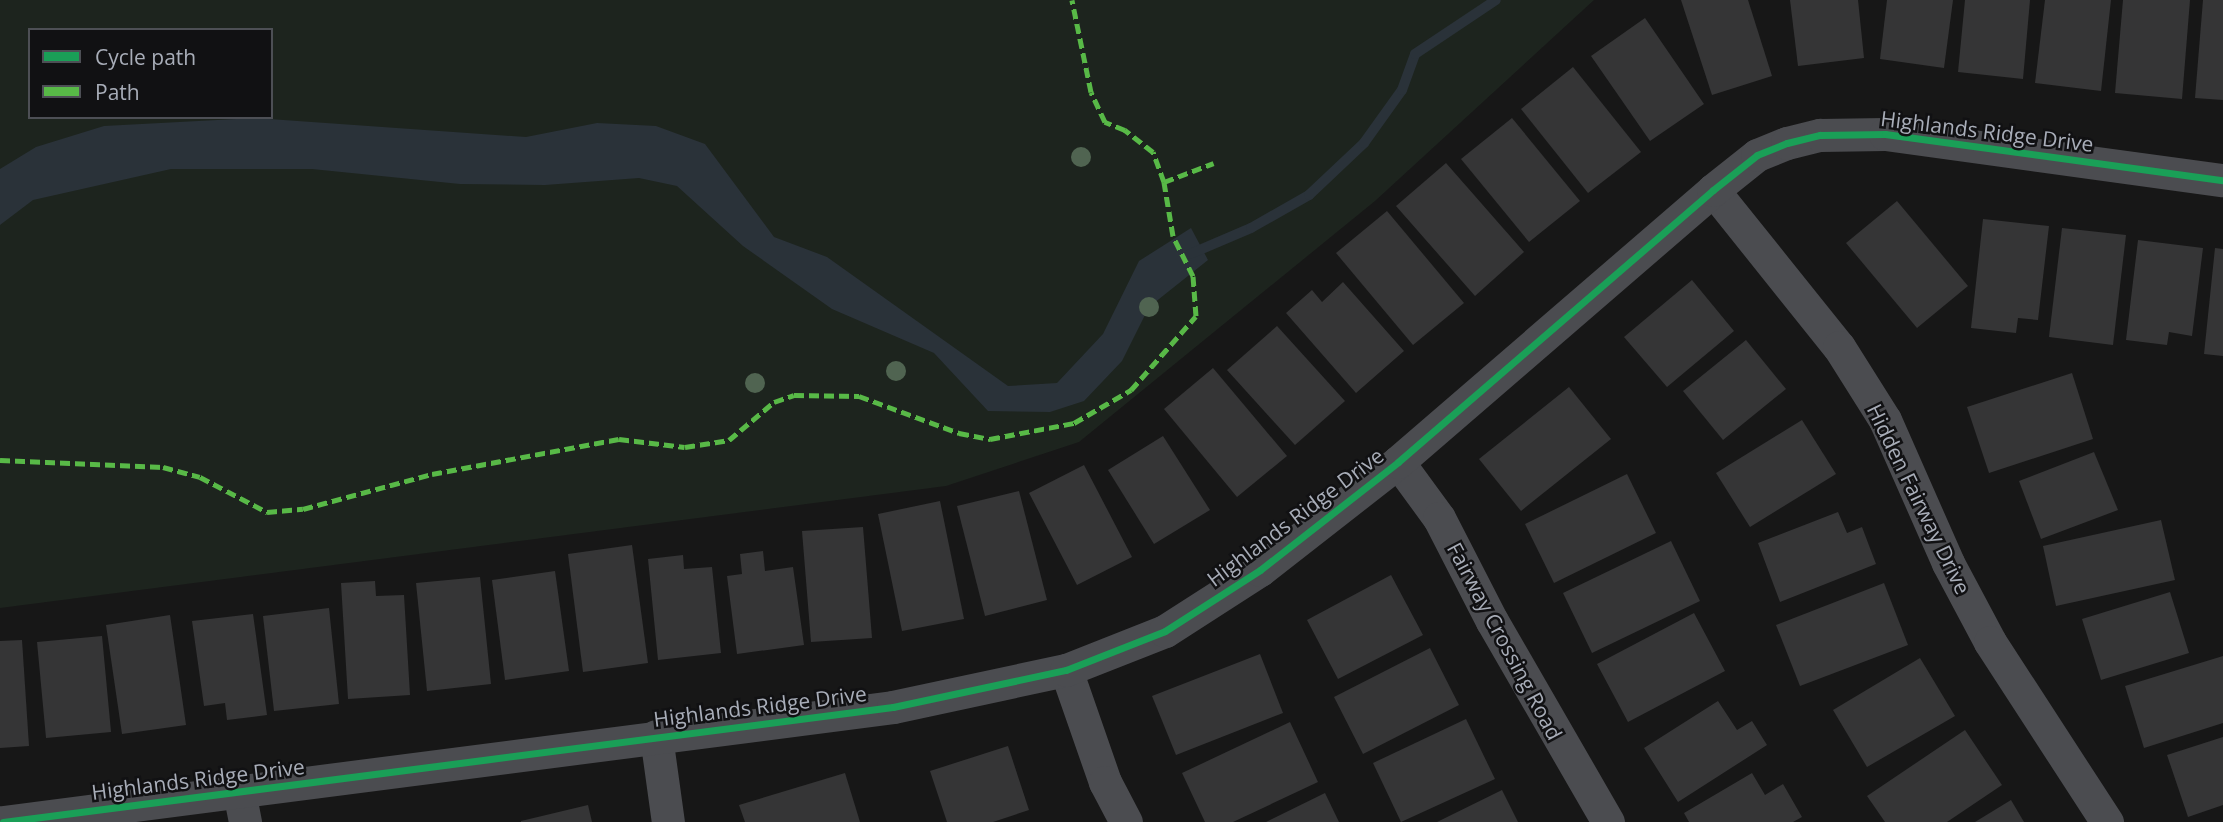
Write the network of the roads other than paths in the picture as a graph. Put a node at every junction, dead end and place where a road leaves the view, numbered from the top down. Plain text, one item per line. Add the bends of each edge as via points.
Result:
1 (2223, 180) edge
2 (1713, 190) junction
3 (1398, 462) junction
4 (1066, 670) junction
5 (656, 736) junction
6 (242, 807) edge
7 (3, 822) edge
8 (668, 822) edge
9 (1126, 822) edge
10 (1608, 822) edge
11 (2107, 822) edge

1 - 2 street, Highlands Ridge Drive via 1852,132 1820,135 1757,155
2 - 3 street, Highlands Ridge Drive
2 - 11 street, Hidden Fairway Drive via 1839,347 1885,420 1948,563 1990,642
3 - 4 street, Highlands Ridge Drive via 1260,570 1175,624
3 - 10 street, Fairway Crossing Road via 1439,518 1492,621
4 - 5 street, Highlands Ridge Drive via 893,707
4 - 9 street via 1105,782
5 - 6 street, Highlands Ridge Drive
5 - 8 street
6 - 7 street, Highlands Ridge Drive

